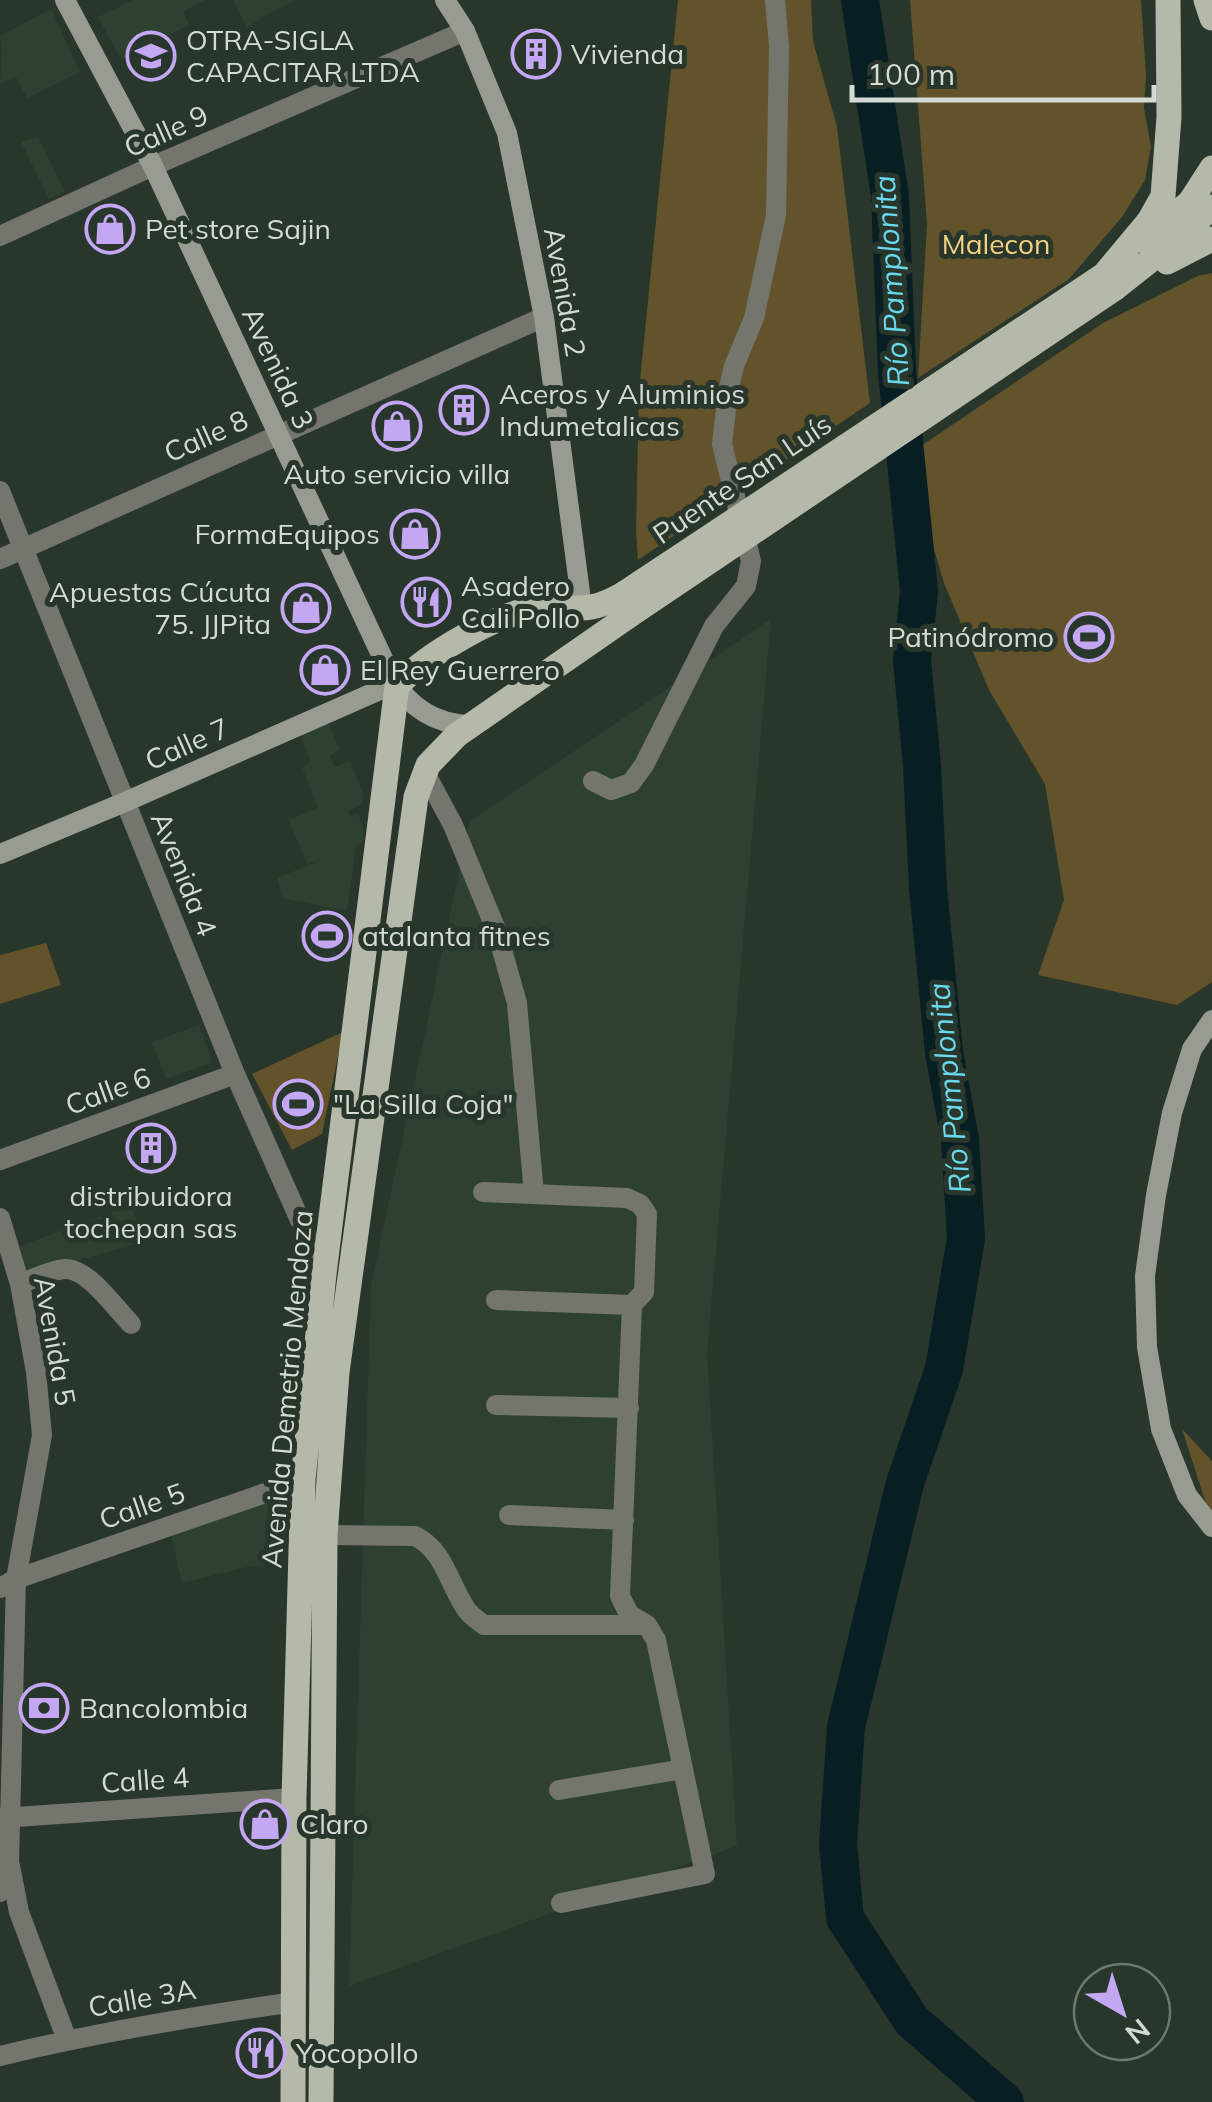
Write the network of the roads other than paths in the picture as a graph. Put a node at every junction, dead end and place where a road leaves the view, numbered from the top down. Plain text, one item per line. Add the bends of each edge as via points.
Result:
1 (65, 0) edge
2 (446, 0) edge
3 (775, 0) edge
4 (1168, 0) edge
5 (1206, 0) edge
6 (1212, 18) edge
7 (465, 31) junction
8 (153, 166) junction
9 (1212, 168) edge
10 (1212, 207) edge
11 (0, 236) edge
12 (1212, 239) edge
13 (1109, 282) junction
14 (544, 317) junction
15 (278, 434) junction
16 (0, 491) edge
17 (23, 549) junction
18 (0, 559) edge
19 (627, 604) junction
20 (582, 608) junction
21 (397, 686) junction
22 (469, 725) junction
23 (424, 771) junction
24 (593, 781) dead end
25 (125, 802) junction
26 (0, 854) edge
27 (1212, 1020) edge
28 (235, 1074) junction
29 (0, 1160) edge
30 (482, 1192) dead end
31 (534, 1194) junction
32 (0, 1218) edge
33 (324, 1274) junction
34 (20, 1284) junction
35 (496, 1300) dead end
36 (632, 1306) junction
37 (131, 1324) dead end
38 (496, 1406) dead end
39 (629, 1408) junction
40 (303, 1480) junction
41 (509, 1515) dead end
42 (624, 1520) junction
43 (1212, 1528) edge
44 (325, 1534) junction
45 (8, 1584) edge
46 (647, 1625) junction
47 (684, 1769) junction
48 (558, 1790) dead end
49 (294, 1798) junction
50 (6, 1817) edge
51 (9, 1864) junction
52 (0, 1892) edge
53 (562, 1902) dead end
54 (295, 2002) junction
55 (67, 2040) junction
56 (0, 2056) edge
57 (294, 2102) edge
58 (322, 2102) edge

1 - 8 main road, Avenida 3
2 - 7 main road, Avenida 2
3 - 24 street via 776,215 754,318 734,366 722,444 750,561 746,586 714,626 631,783 611,790
4 - 13 main road via 1163,196
5 - 6 main road
7 - 8 street, Calle 9
7 - 14 main road, Avenida 2 via 507,133
8 - 11 street, Calle 9
8 - 15 main road, Avenida 3
9 - 13 main road via 1190,202
10 - 13 main road via 1176,240
12 - 13 main road
13 - 19 main road, Puente San Luís, bridge
14 - 15 street, Calle 8
14 - 20 main road, Avenida 2
15 - 17 street, Calle 8
15 - 21 main road, Avenida 3
16 - 17 street, Avenida 4
17 - 18 street, Calle 8
17 - 25 street, Avenida 4
19 - 20 main road, Puente San Luís
19 - 22 main road, Puente San Luís
20 - 21 main road, Puente San Luís via 515,614 430,657
21 - 22 main road, Avenida 3 via 428,715
21 - 25 main road, Calle 7
21 - 33 main road, Avenida Demetrio Mendoza
22 - 23 main road
23 - 31 street via 497,932 517,1003
23 - 44 main road, Avenida Demetrio Mendoza via 349,1280
25 - 26 main road, Calle 7
25 - 28 street, Avenida 4
27 - 43 main road via 1192,1049 1172,1113 1145,1276 1147,1347 1161,1429 1186,1495
28 - 29 street, Calle 6
28 - 33 street, Avenida 4
30 - 31 street
31 - 36 street via 640,1204 647,1214 644,1292
32 - 34 street, Avenida 5
33 - 40 main road, Avenida Demetrio Mendoza
34 - 37 street via 63,1269 78,1271
34 - 45 street, Avenida 5 via 42,1435
35 - 36 street
36 - 39 street
38 - 39 street
39 - 42 street
40 - 45 street, Calle 5
40 - 49 main road, Avenida Demetrio Mendoza
41 - 42 street
42 - 46 street via 620,1596 629,1614
44 - 46 street via 426,1541 464,1607 484,1626
44 - 58 main road, Avenida Demetrio Mendoza
45 - 50 street, Avenida 5
46 - 47 street
47 - 48 street
47 - 53 street via 705,1874
49 - 50 street, Calle 4
49 - 54 main road, Avenida Demetrio Mendoza
50 - 51 street, Avenida 5
51 - 52 street, Avenida 5
51 - 55 street via 19,1912
54 - 55 street, Calle 3A
54 - 57 main road, Avenida Demetrio Mendoza
55 - 56 street, Calle 3A

